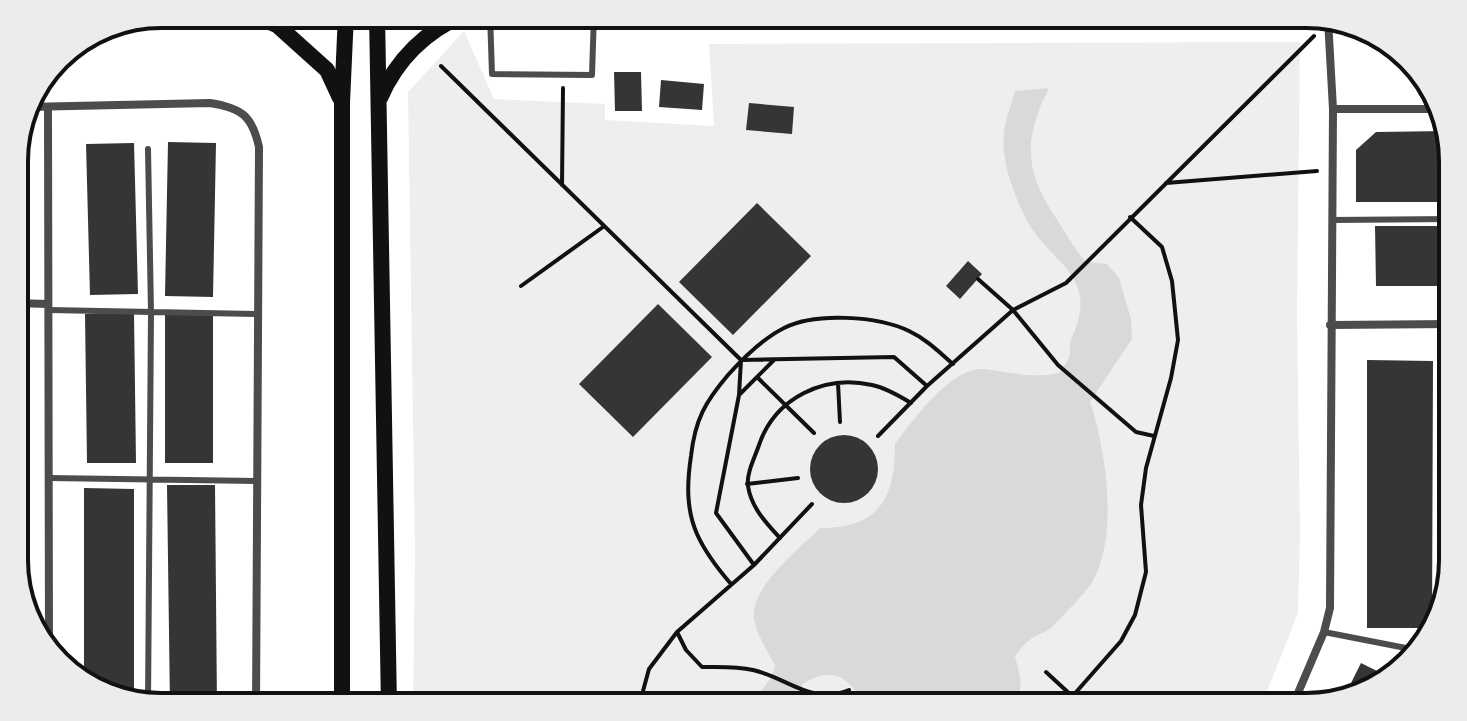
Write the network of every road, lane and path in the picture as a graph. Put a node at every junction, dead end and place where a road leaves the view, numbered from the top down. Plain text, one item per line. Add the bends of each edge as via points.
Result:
1 (280, 28) edge
2 (345, 28) edge
3 (377, 28) edge
4 (438, 28) edge
5 (490, 28) edge
6 (594, 28) edge
7 (1319, 29) edge
8 (1329, 30) edge
9 (441, 66) dead end
10 (563, 75) junction
11 (342, 103) junction
12 (378, 104) junction
13 (40, 108) edge
14 (48, 108) junction
15 (1333, 109) junction
16 (1428, 109) edge
17 (148, 149) dead end
18 (1331, 170) junction
19 (1164, 184) junction
20 (562, 185) junction
21 (1130, 217) junction
22 (1439, 219) edge
23 (1330, 220) junction
24 (604, 227) junction
25 (978, 279) dead end
26 (521, 286) dead end
27 (28, 305) edge
28 (48, 307) junction
29 (1013, 310) junction
30 (151, 312) junction
31 (258, 314) junction
32 (1439, 324) edge
33 (1330, 325) junction
34 (775, 358) junction
35 (741, 360) junction
36 (953, 364) junction
37 (758, 378) junction
38 (838, 383) junction
39 (927, 386) junction
40 (739, 395) junction
41 (911, 403) junction
42 (785, 404) junction
43 (840, 422) dead end
44 (814, 433) dead end
45 (878, 436) dead end
46 (1154, 436) junction
47 (49, 478) junction
48 (798, 478) dead end
49 (150, 480) junction
50 (257, 481) junction
51 (747, 484) junction
52 (812, 504) dead end
53 (780, 538) junction
54 (754, 565) junction
55 (731, 584) junction
56 (49, 632) edge
57 (677, 632) junction
58 (1324, 632) junction
59 (1406, 648) edge
60 (1046, 672) dead end
61 (849, 690) dead end
62 (148, 692) edge
63 (256, 693) edge
64 (342, 693) edge
65 (389, 693) edge
66 (642, 693) edge
67 (811, 693) edge
68 (841, 693) edge
69 (1069, 693) edge
70 (1075, 693) edge
71 (1298, 693) edge

1 - 11 main road via 327,70
2 - 11 main road
3 - 12 main road
4 - 12 main road via 404,58
5 - 10 lane via 492,74
6 - 10 lane via 592,75
7 - 19 path
8 - 15 street
9 - 20 path
10 - 20 path
11 - 64 main road
12 - 65 main road
13 - 14 street
14 - 28 street
14 - 31 street via 210,103 244,114 255,128 259,147
15 - 16 street
15 - 18 street
17 - 30 lane
18 - 19 path
18 - 23 street
19 - 21 path
20 - 24 path
21 - 29 path via 1066,283
21 - 46 path via 1162,247 1177,313 1171,378
22 - 23 lane
23 - 33 street
24 - 26 path
24 - 35 path
25 - 29 path
27 - 28 street
28 - 30 lane
28 - 47 street
29 - 36 path
29 - 46 path via 1058,365 1136,432
30 - 31 lane
30 - 49 lane
31 - 50 street
32 - 33 street
33 - 58 street via 1330,608
34 - 35 path
34 - 37 path
34 - 39 path via 894,357
35 - 36 path via 786,327 850,318 908,330
35 - 40 path
35 - 55 path via 699,414 687,501 697,534
36 - 39 path
37 - 40 path
37 - 42 path
38 - 41 path via 873,385
38 - 42 path via 804,392
38 - 43 path
39 - 41 path
40 - 54 path via 716,513
41 - 45 path
42 - 44 path
42 - 51 path via 761,438
46 - 70 path via 1141,505 1146,572 1135,615 1121,641
47 - 49 lane
47 - 56 street
48 - 51 path
49 - 50 lane
49 - 62 lane
50 - 63 street
51 - 53 path via 765,522
52 - 53 path
53 - 54 path
54 - 55 path
55 - 57 path
57 - 66 path via 649,669
57 - 67 path via 702,667 738,667
58 - 59 lane
58 - 71 street
60 - 69 path
61 - 68 path

